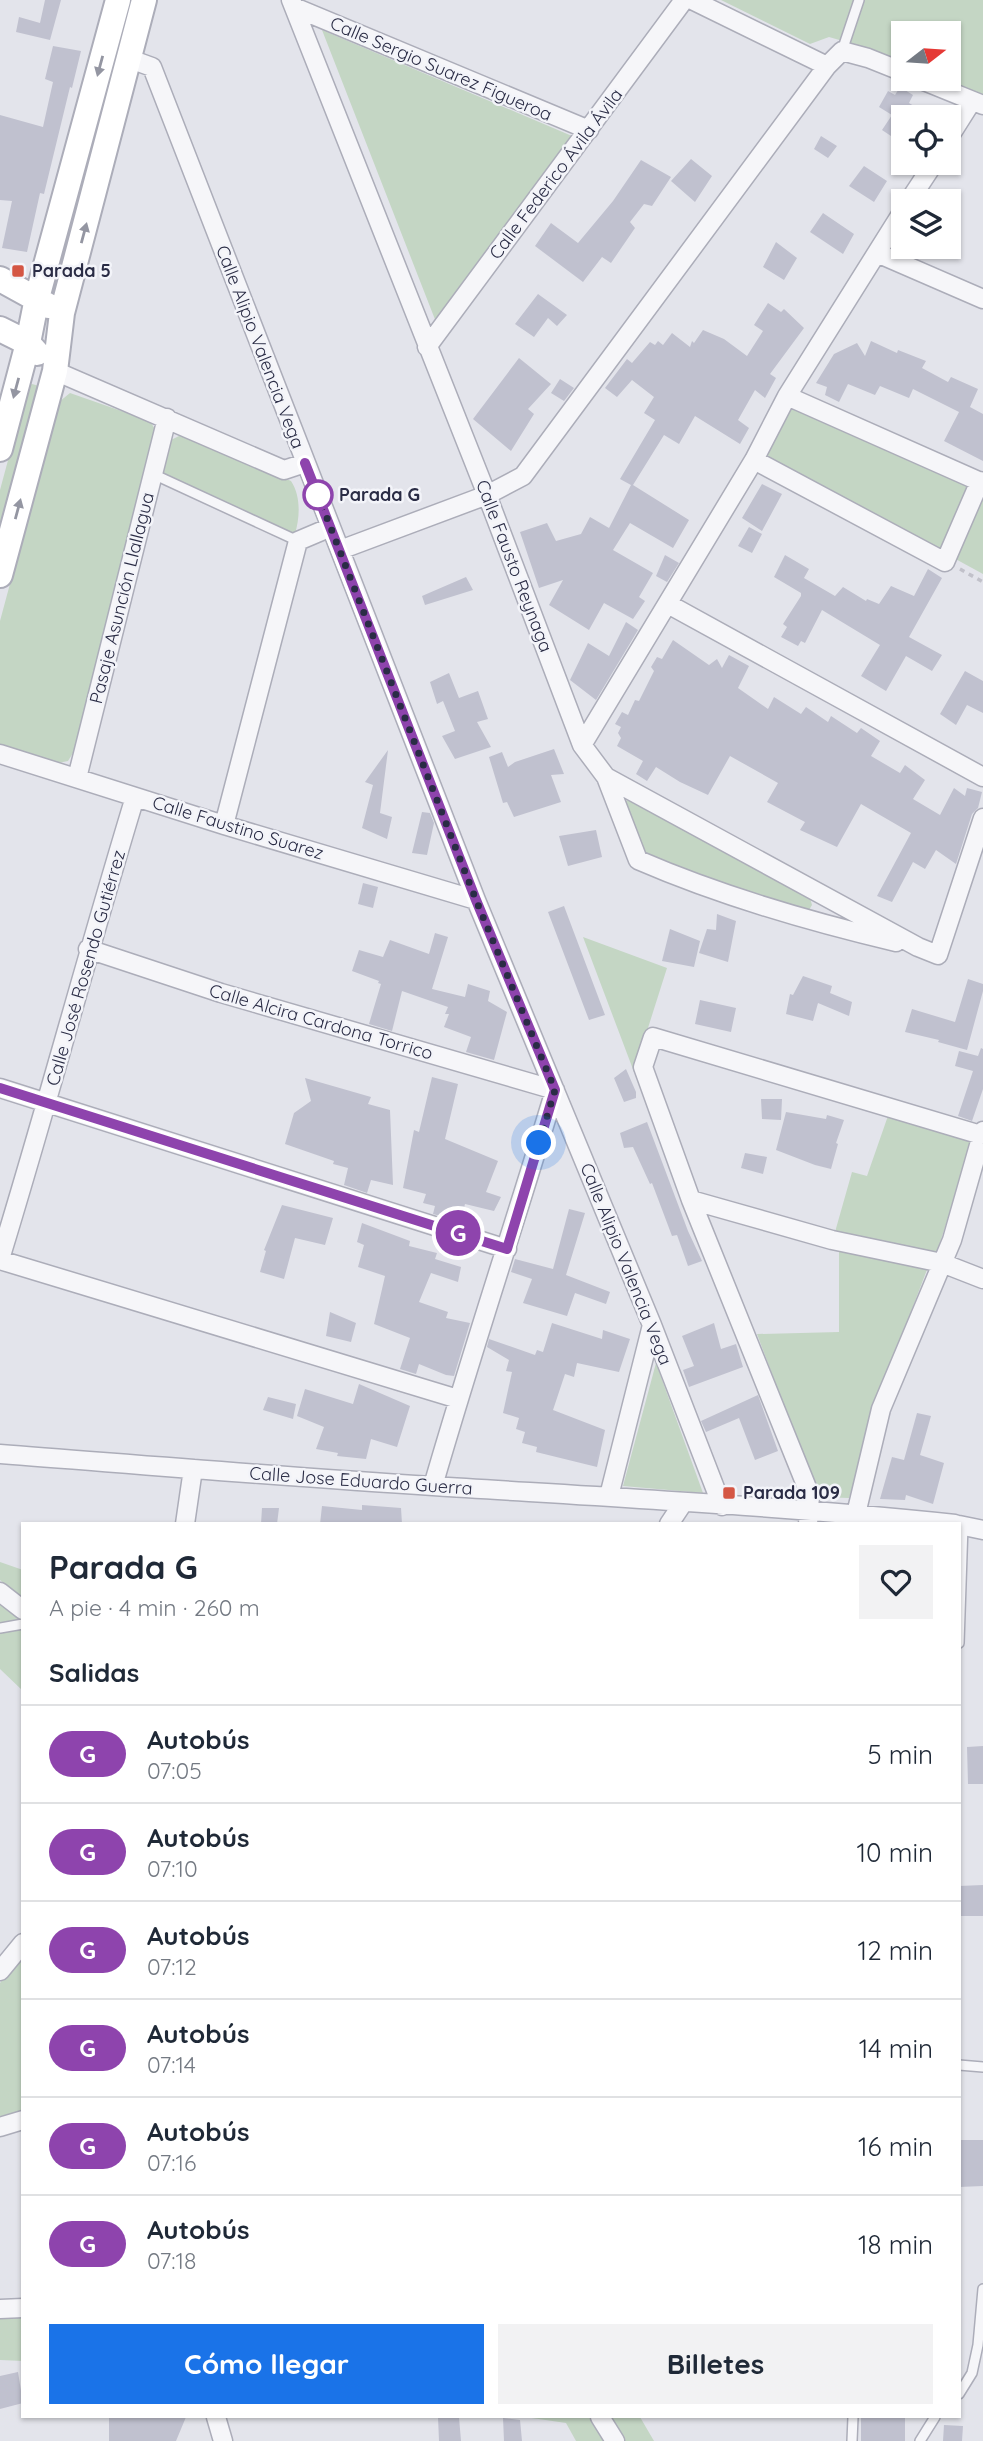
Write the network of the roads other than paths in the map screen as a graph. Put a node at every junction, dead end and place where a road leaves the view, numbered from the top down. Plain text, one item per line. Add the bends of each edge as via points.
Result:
1 (118, 0) edge
2 (144, 0) edge
3 (684, 0) edge
4 (692, 0) edge
5 (859, 0) edge
6 (292, 4) edge
7 (842, 51) junction
8 (130, 59) junction
9 (827, 66) junction
10 (891, 67) edge
11 (948, 91) edge
12 (978, 103) edge
13 (961, 123) edge
14 (589, 130) junction
15 (891, 230) edge
16 (877, 253) junction
17 (0, 279) edge
18 (37, 298) junction
19 (983, 299) edge
20 (62, 313) junction
21 (0, 329) edge
22 (28, 343) junction
23 (427, 347) junction
24 (55, 371) junction
25 (787, 396) junction
26 (167, 418) junction
27 (0, 449) edge
28 (754, 460) junction
29 (305, 463) junction
30 (153, 474) junction
31 (981, 482) edge
32 (487, 495) junction
33 (331, 527) junction
34 (298, 541) junction
35 (340, 550) junction
36 (0, 575) edge
37 (668, 604) junction
38 (582, 745) junction
39 (0, 754) edge
40 (606, 777) junction
41 (983, 777) edge
42 (77, 778) junction
43 (135, 797) junction
44 (983, 818) edge
45 (224, 825) junction
46 (476, 900) junction
47 (918, 947) junction
48 (88, 949) junction
49 (0, 1088) edge
50 (555, 1090) junction
51 (48, 1104) junction
52 (982, 1133) edge
53 (691, 1200) junction
54 (507, 1249) junction
55 (0, 1260) edge
56 (942, 1264) junction
57 (983, 1279) edge
58 (652, 1325) junction
59 (458, 1399) junction
60 (0, 1454) edge
61 (193, 1469) junction
62 (433, 1486) junction
63 (609, 1496) junction
64 (683, 1503) junction
65 (722, 1506) junction
66 (856, 1514) junction
67 (808, 1518) edge
68 (185, 1522) edge
69 (670, 1522) edge
70 (931, 1522) edge
71 (961, 1525) edge
72 (983, 1530) edge
73 (0, 1592) edge
74 (21, 1608) edge
75 (21, 1624) edge
76 (0, 1628) edge
77 (21, 1945) edge
78 (0, 1971) edge
79 (961, 2065) edge
80 (983, 2067) edge
81 (21, 2121) edge
82 (0, 2127) edge
83 (983, 2289) edge
84 (21, 2308) edge
85 (0, 2309) edge
86 (961, 2391) edge
87 (216, 2418) edge
88 (601, 2418) edge
89 (853, 2418) edge
90 (934, 2418) edge
91 (223, 2441) edge
92 (615, 2441) edge
93 (852, 2441) edge
94 (920, 2441) edge

1 -> 18 main road
2 - 8 main road
3 - 14 street, Calle Federico Ávila Ávila
4 - 9 street
5 - 7 lane
6 - 14 street, Calle Sergio Suarez Figueroa
6 - 23 street, Calle Fausto Reynaga
7 - 9 street
7 - 10 street
20 -> 8 main road
8 - 29 street, Calle Alipio Valencia Vega via 152,66
9 - 32 street via 523,475
11 - 12 street
12 - 13 street
14 - 23 street, Calle Federico Ávila Ávila
15 - 16 street
16 - 19 street
16 - 25 street
17 - 18 main road
18 - 20 main road
18 - 22 main road
20 - 24 main road
21 - 22 main road
22 - 24 main road
22 -> 27 main road
23 - 32 street, Calle Fausto Reynaga
24 - 26 street
36 -> 24 main road
25 - 28 street
25 - 31 street
26 - 29 street via 284,470
26 - 30 street, Pasaje Asunción Llallagua
28 - 31 street via 946,562
28 - 37 street
29 - 33 street, Calle Alipio Valencia Vega
30 - 34 lane
30 - 42 street, Pasaje Asunción Llallagua
32 - 35 street
32 - 38 street, Calle Fausto Reynaga
33 - 34 street
33 - 35 street, Calle Alipio Valencia Vega
34 - 45 street
35 - 46 street, Calle Alipio Valencia Vega
37 - 38 street
37 - 41 street
38 - 40 street, Calle Fausto Reynaga
39 - 42 street, Calle Faustino Suarez
40 - 47 street, Calle Fausto Reynaga
40 - 47 street via 638,860 693,884 816,923
42 - 43 street, Calle Faustino Suarez
43 - 45 street, Calle Faustino Suarez
43 - 48 street, Calle José Rosendo Gutiérrez
44 - 47 street, Calle Fausto Reynaga via 938,955
45 - 46 street, Calle Faustino Suarez
46 - 50 street, Calle Alipio Valencia Vega
48 - 50 street, Calle Alcira Cardona Torrico via 221,993
48 - 51 street, Calle José Rosendo Gutiérrez
49 - 51 street
50 - 54 street
50 - 58 street, Calle Alipio Valencia Vega
51 - 54 street
51 - 55 street, Calle José Rosendo Gutiérrez
52 - 53 street via 653,1037 643,1067
52 - 56 street
53 - 56 street via 832,1240
53 - 67 street via 810,1495
54 - 59 street
55 - 59 street
56 - 57 street
56 - 66 street via 881,1409
58 - 63 street
58 - 65 street, Calle Alipio Valencia Vega
59 - 62 street
60 - 61 street, Calle Jose Eduardo Guerra
61 - 62 street, Calle Jose Eduardo Guerra
61 - 68 street
62 - 63 street, Calle Jose Eduardo Guerra
63 - 64 street, Calle Jose Eduardo Guerra
64 - 65 street, Calle Jose Eduardo Guerra
64 - 69 street
65 - 67 street, Calle Jose Eduardo Guerra
66 - 67 street
66 - 70 street
71 - 72 street
73 - 74 street
75 - 76 lane
77 - 78 street
79 - 80 lane
81 - 82 street
83 - 86 lane via 972,2373
84 - 85 street
87 - 91 street
88 - 92 street
89 - 93 lane
90 - 94 lane

